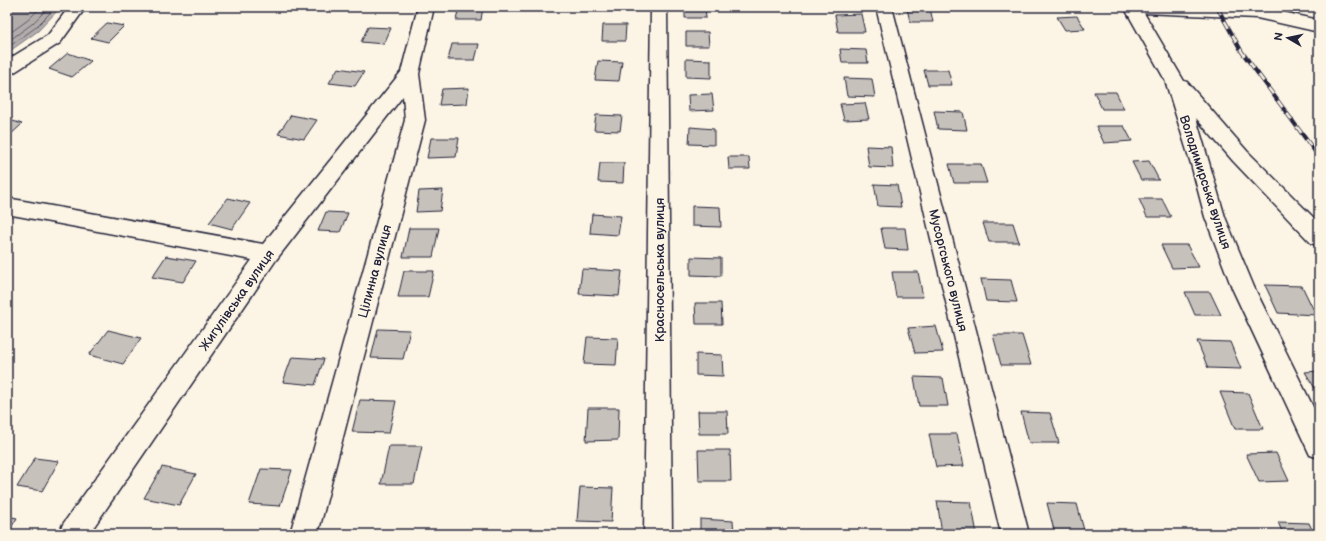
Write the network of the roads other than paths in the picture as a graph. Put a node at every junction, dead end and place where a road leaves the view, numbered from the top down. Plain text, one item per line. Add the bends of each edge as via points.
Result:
1 (78, 7) edge
2 (426, 7) edge
3 (660, 7) edge
4 (884, 7) edge
5 (1132, 7) edge
6 (1138, 7) edge
7 (1287, 14) edge
8 (1319, 26) edge
9 (7, 69) edge
10 (410, 74) junction
11 (1174, 80) junction
12 (7, 206) edge
13 (1319, 237) edge
14 (268, 254) junction
15 (1319, 446) edge
16 (73, 534) edge
17 (304, 534) edge
18 (658, 534) edge
19 (1015, 534) edge

1 - 9 street via 54,39
2 - 10 street, Цілинна вулиця
3 - 18 street, Красносельська вулиця
4 - 19 street, Мусоргського вулиця
5 - 11 street, Володимирська вулиця
6 - 7 street
7 - 8 street
10 - 14 street, Жигулівська вулиця
10 - 17 street, Цілинна вулиця via 415,120
11 - 13 street via 1240,156
11 - 15 street, Володимирська вулиця via 1215,217 1243,288
12 - 14 street
14 - 16 street, Жигулівська вулиця

